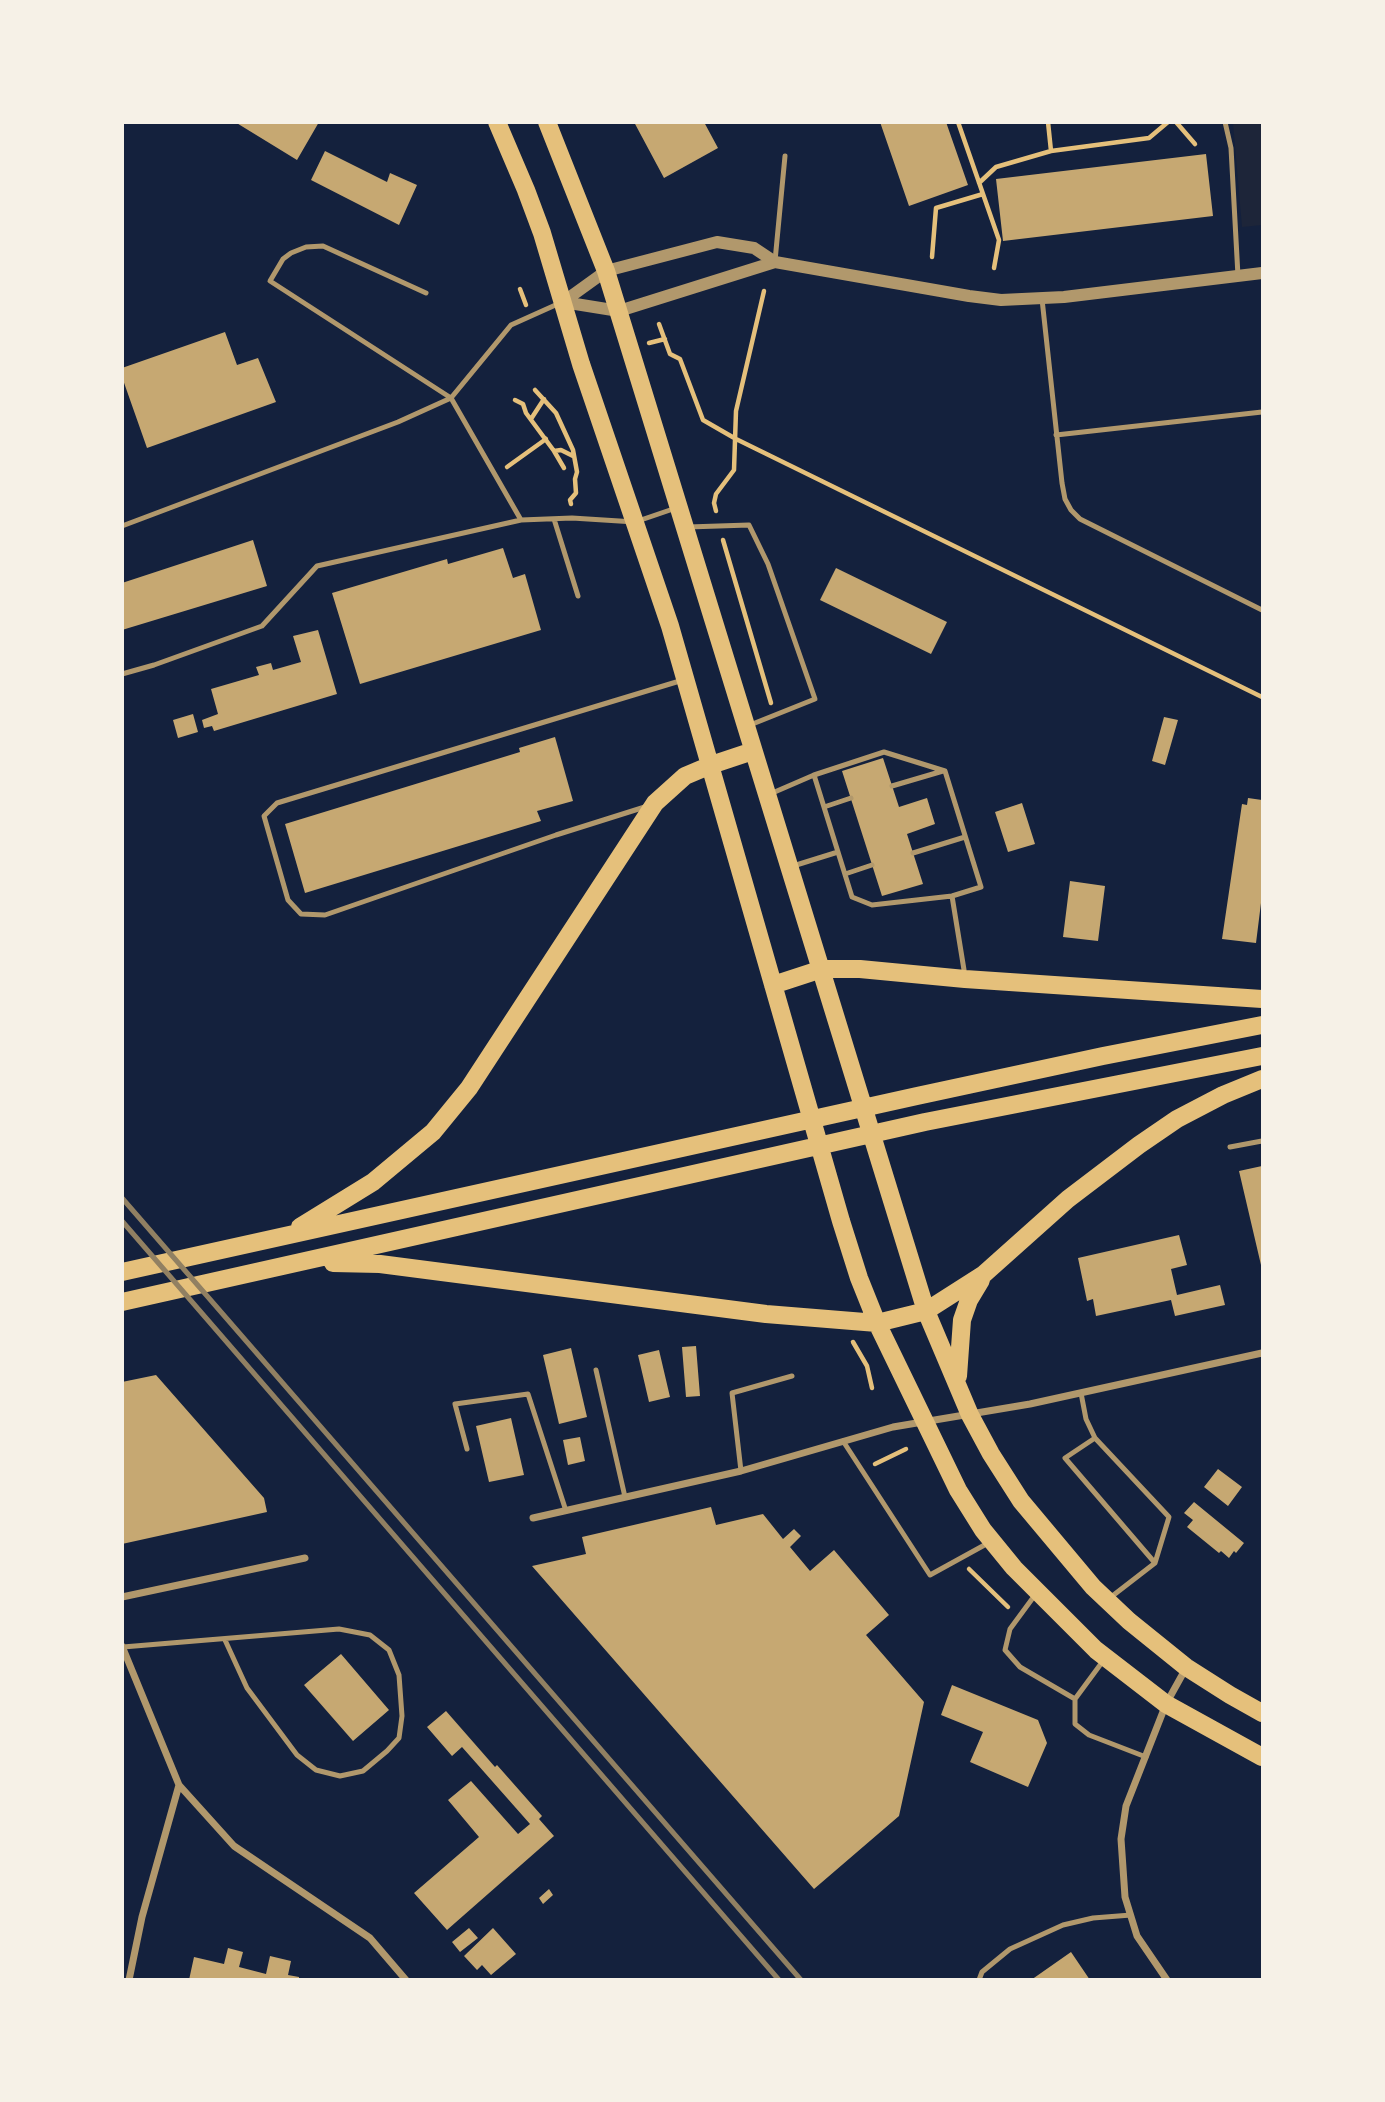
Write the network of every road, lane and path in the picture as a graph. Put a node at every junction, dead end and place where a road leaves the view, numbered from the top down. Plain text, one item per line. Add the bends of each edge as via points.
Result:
1 (497, 122) edge
2 (547, 122) edge
3 (958, 122) edge
4 (1048, 122) edge
5 (1168, 122) edge
6 (1176, 122) edge
7 (1224, 122) edge
8 (1195, 144) dead end
9 (1051, 150) junction
10 (785, 156) dead end
11 (979, 183) junction
12 (983, 194) junction
13 (932, 257) dead end
14 (775, 262) junction
15 (994, 268) dead end
16 (606, 271) junction
17 (1262, 273) edge
18 (1238, 276) junction
19 (764, 291) dead end
20 (426, 293) dead end
21 (1042, 299) junction
22 (563, 302) junction
23 (618, 312) junction
24 (659, 324) dead end
25 (535, 390) dead end
26 (451, 398) junction
27 (544, 399) junction
28 (515, 400) dead end
29 (1262, 412) edge
30 (531, 419) junction
31 (1056, 435) junction
32 (546, 439) junction
33 (736, 439) junction
34 (554, 451) junction
35 (573, 456) junction
36 (564, 468) dead end
37 (495, 475) junction
38 (570, 500) dead end
39 (678, 507) junction
40 (554, 519) junction
41 (522, 520) junction
42 (635, 522) junction
43 (122, 526) edge
44 (719, 526) junction
45 (685, 528) junction
46 (578, 596) dead end
47 (1262, 610) edge
48 (122, 674) edge
49 (686, 680) junction
50 (1262, 697) edge
51 (775, 716) junction
52 (744, 719) junction
53 (753, 751) junction
54 (711, 765) junction
55 (945, 771) junction
56 (814, 775) junction
57 (892, 786) dead end
58 (767, 795) junction
59 (851, 798) dead end
60 (655, 803) junction
61 (824, 807) junction
62 (965, 837) junction
63 (838, 852) junction
64 (913, 853) dead end
65 (872, 866) dead end
66 (790, 867) junction
67 (845, 874) junction
68 (952, 897) junction
69 (822, 969) junction
70 (965, 979) junction
71 (773, 985) junction
72 (1262, 999) edge
73 (1262, 1025) edge
74 (1262, 1056) edge
75 (1262, 1079) edge
76 (1262, 1141) edge
77 (1230, 1147) dead end
78 (288, 1234) junction
79 (309, 1262) junction
80 (122, 1272) edge
81 (984, 1274) junction
82 (122, 1302) edge
83 (926, 1311) junction
84 (877, 1323) junction
85 (853, 1342) dead end
86 (1262, 1353) edge
87 (596, 1370) dead end
88 (792, 1376) dead end
89 (958, 1387) junction
90 (872, 1388) dead end
91 (1081, 1393) junction
92 (970, 1415) junction
93 (925, 1422) junction
94 (1095, 1437) junction
95 (843, 1441) junction
96 (467, 1449) dead end
97 (906, 1449) dead end
98 (862, 1470) junction
99 (741, 1471) junction
100 (625, 1497) junction
101 (566, 1511) junction
102 (533, 1518) dead end
103 (992, 1541) junction
104 (305, 1558) dead end
105 (959, 1559) junction
106 (1155, 1563) junction
107 (1037, 1593) junction
108 (122, 1597) edge
109 (1107, 1600) junction
110 (1019, 1617) junction
111 (225, 1640) junction
112 (123, 1646) edge
113 (1105, 1657) junction
114 (1186, 1667) junction
115 (1075, 1699) junction
116 (1166, 1704) junction
117 (1262, 1713) edge
118 (1146, 1757) junction
119 (1262, 1757) edge
120 (178, 1785) junction
121 (1131, 1915) junction
122 (1162, 1978) edge
123 (129, 1979) edge
124 (406, 1979) edge
125 (979, 1979) edge

1 - 22 main road via 526,190
2 - 16 main road
3 - 11 path
4 - 9 path
5 - 9 path via 1149,138
6 - 8 path
7 - 18 lane via 1231,148
9 - 11 path via 996,167
10 - 14 lane
11 - 12 path
12 - 13 path via 936,208
12 - 15 path via 999,240
14 - 16 street via 754,248 717,242
14 - 21 street via 969,296
14 - 23 street
16 - 22 street
16 - 23 main road
17 - 18 street
18 - 21 street
19 - 33 path via 736,411
20 - 26 lane via 323,246 291,253 270,281
21 - 31 lane
22 - 23 street
22 - 26 lane via 511,325
22 - 42 main road
23 - 39 main road
24 - 33 path via 670,354 680,359 702,420
25 - 27 path
26 - 37 lane
26 - 43 lane
27 - 30 path
27 - 35 path via 556,413
28 - 30 path via 523,404
29 - 31 lane
30 - 32 path
31 - 47 lane via 1065,499 1080,519
32 - 34 path
32 - 37 path
33 - 44 path via 734,470 714,503
33 - 50 path
34 - 35 path
34 - 36 path
35 - 38 path via 576,493
37 - 41 lane
39 - 42 lane
39 - 45 main road
40 - 41 lane
40 - 42 lane
40 - 46 lane
41 - 48 lane via 317,566 262,626
42 - 49 main road
44 - 45 lane
44 - 51 path
44 - 51 lane via 749,525 768,564 815,699
45 - 52 main road
49 - 54 main road
49 - 60 lane via 277,803 264,816 288,900 301,914 325,915
51 - 52 lane
52 - 53 main road
53 - 54 main road
53 - 58 main road
54 - 60 main road via 685,776
54 - 71 main road
55 - 56 lane via 884,752
55 - 57 lane
55 - 62 lane
56 - 58 lane
56 - 61 lane
58 - 66 main road
59 - 61 lane
60 - 78 main road via 469,1088 433,1132 373,1182
61 - 63 lane
62 - 64 lane
62 - 68 lane via 981,887
63 - 66 lane
63 - 67 lane
65 - 67 lane
66 - 69 main road
67 - 68 lane via 852,897 872,905
68 - 70 lane
69 - 70 main road
69 - 71 main road
69 - 83 main road
70 - 72 main road
71 - 84 main road via 848,1244
73 - 78 main road
74 - 79 main road via 762,1157
75 - 81 main road via 1177,1119 1139,1145 1068,1199
76 - 77 lane
78 - 80 main road
79 - 82 main road
79 - 84 main road via 380,1265 766,1314
81 - 83 main road
81 - 89 main road via 962,1320
83 - 84 main road
83 - 89 main road
84 - 93 main road
85 - 90 path
86 - 91 street
87 - 100 lane
88 - 99 lane via 732,1393
89 - 92 main road
91 - 92 street
91 - 94 lane
92 - 93 street
92 - 109 main road via 1021,1501
93 - 95 street
93 - 103 main road via 958,1490
94 - 106 lane via 1168,1517
94 - 106 lane via 1065,1458
95 - 98 lane
95 - 99 street
96 - 101 lane via 455,1404 528,1394
97 - 98 path
98 - 105 lane via 930,1575
99 - 100 street
100 - 101 street
101 - 102 street
103 - 105 lane
103 - 107 main road
104 - 108 street
105 - 110 path
106 - 109 lane
107 - 110 lane
107 - 113 main road
109 - 114 main road
110 - 115 lane via 1010,1629 1005,1650 1020,1667
111 - 111 lane via 339,1629 370,1635 389,1650 399,1675 399,1738 363,1771 340,1776 316,1770 297,1755 247,1688
111 - 112 lane
112 - 120 street
113 - 115 lane
113 - 116 main road
114 - 116 street
114 - 117 main road
115 - 118 lane via 1075,1724 1089,1735
116 - 118 street
116 - 119 main road
118 - 121 street via 1126,1805 1121,1839 1125,1897
120 - 123 street
120 - 124 street via 234,1846 370,1938
121 - 122 street via 1137,1936
121 - 125 lane via 1063,1925 1010,1949

